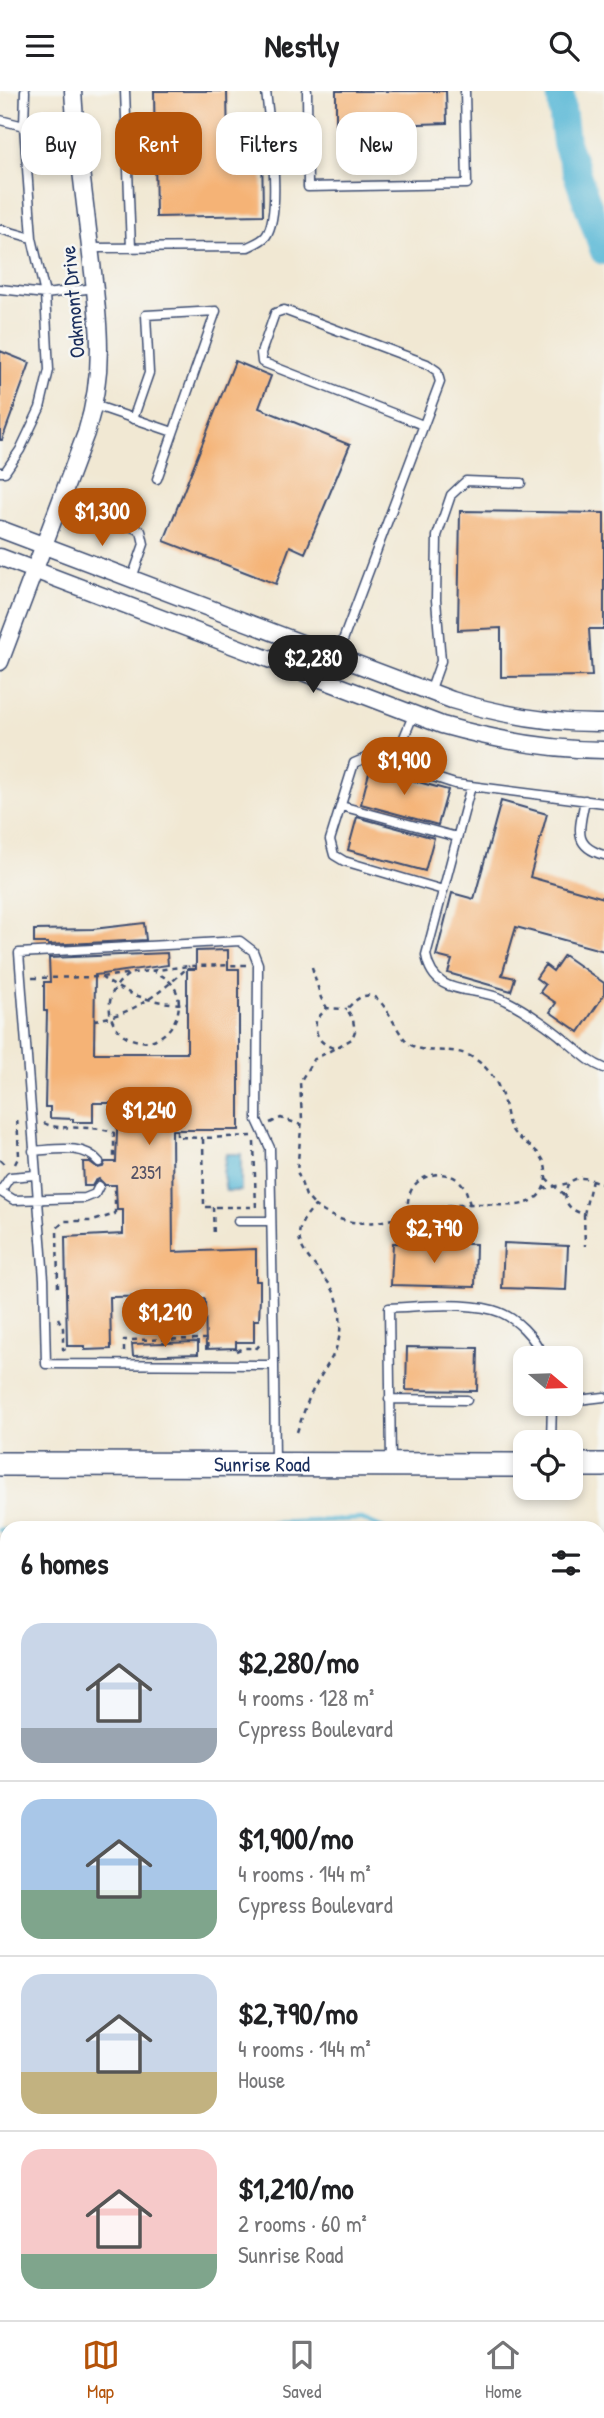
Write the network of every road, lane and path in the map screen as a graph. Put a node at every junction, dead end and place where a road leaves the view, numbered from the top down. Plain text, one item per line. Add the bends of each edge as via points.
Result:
1 (25, 91) edge
2 (74, 91) edge
3 (125, 91) edge
4 (266, 91) edge
5 (307, 91) edge
6 (465, 91) edge
7 (24, 112) edge
8 (75, 112) edge
9 (0, 120) edge
10 (21, 125) edge
11 (28, 175) edge
12 (81, 175) edge
13 (0, 229) edge
14 (32, 238) junction
15 (131, 248) junction
16 (90, 249) junction
17 (95, 288) junction
18 (0, 289) edge
19 (45, 294) junction
20 (94, 405) junction
21 (133, 419) junction
22 (423, 425) junction
23 (173, 432) junction
24 (0, 472) edge
25 (157, 479) dead end
26 (521, 483) dead end
27 (104, 515) dead end
28 (0, 529) edge
29 (45, 546) junction
30 (0, 558) edge
31 (35, 571) junction
32 (132, 578) junction
33 (337, 656) junction
34 (0, 662) edge
35 (430, 692) junction
36 (414, 713) junction
37 (604, 723) edge
38 (604, 750) edge
39 (393, 764) junction
40 (471, 786) junction
41 (585, 800) junction
42 (604, 803) edge
43 (341, 806) junction
44 (457, 837) junction
45 (604, 855) edge
46 (443, 890) junction
47 (246, 965) dead end
48 (189, 966) junction
49 (312, 967) dead end
50 (151, 971) junction
51 (130, 973) junction
52 (101, 977) junction
53 (32, 978) dead end
54 (171, 983) junction
55 (115, 987) junction
56 (150, 999) junction
57 (179, 1004) junction
58 (187, 1004) dead end
59 (327, 1008) junction
60 (347, 1009) junction
61 (111, 1017) junction
62 (94, 1020) dead end
63 (321, 1042) junction
64 (333, 1048) junction
65 (320, 1054) junction
66 (604, 1068) edge
67 (177, 1101) dead end
68 (17, 1116) dead end
69 (41, 1120) dead end
70 (270, 1123) dead end
71 (301, 1125) junction
72 (249, 1126) dead end
73 (252, 1136) junction
74 (203, 1137) junction
75 (33, 1151) junction
76 (0, 1160) edge
77 (99, 1162) dead end
78 (114, 1162) dead end
79 (35, 1175) junction
80 (546, 1178) junction
81 (592, 1180) junction
82 (569, 1183) junction
83 (115, 1185) dead end
84 (604, 1185) edge
85 (99, 1186) dead end
86 (556, 1187) junction
87 (543, 1189) junction
88 (0, 1192) edge
89 (565, 1195) junction
90 (37, 1200) junction
91 (470, 1205) junction
92 (315, 1206) junction
93 (213, 1207) junction
94 (256, 1207) junction
95 (256, 1212) dead end
96 (408, 1214) junction
97 (584, 1214) junction
98 (239, 1221) dead end
99 (271, 1221) junction
100 (214, 1237) dead end
101 (585, 1246) dead end
102 (58, 1292) dead end
103 (58, 1319) dead end
104 (263, 1339) dead end
105 (538, 1346) edge
106 (217, 1352) dead end
107 (228, 1352) dead end
108 (75, 1353) dead end
109 (124, 1353) dead end
110 (274, 1365) junction
111 (604, 1397) edge
112 (389, 1399) junction
113 (583, 1399) edge
114 (467, 1400) dead end
115 (297, 1432) dead end
116 (0, 1464) edge
117 (275, 1464) junction
118 (391, 1465) junction
119 (513, 1465) edge
120 (583, 1465) edge
121 (604, 1465) edge

1 - 7 lane
2 - 8 street, Oakmont Drive
3 - 15 lane
4 - 15 lane via 273,185 272,222 265,238 248,247
5 - 6 lane via 308,187 467,184
9 - 10 lane
11 - 14 lane
12 - 16 street, Oakmont Drive
13 - 14 lane
14 - 19 lane
15 - 16 lane
16 - 17 street, Oakmont Drive
17 - 19 lane
17 - 20 street, Oakmont Drive via 100,354
18 - 19 lane
19 - 24 lane via 49,370 40,408 20,450 5,472
20 - 21 lane
20 - 29 street, Oakmont Drive
21 - 23 lane
21 - 23 lane via 149,373 146,315 216,311
22 - 22 lane via 440,382 437,371 428,364 284,310 275,313 262,362
22 - 33 lane
23 - 25 lane
26 - 35 lane via 466,481 451,495 437,536 441,661
27 - 32 lane via 141,531 144,544
28 - 29 street
29 - 31 street, Oakmont Drive
29 - 32 street
30 - 31 street
31 - 34 street, Oakmont Drive
31 - 36 street
32 - 33 street
33 - 35 street
35 - 37 street via 498,714
36 - 38 street via 492,739
36 - 39 lane
39 - 40 lane
39 - 43 lane via 366,758 354,763
40 - 41 lane
40 - 44 lane
41 - 42 lane
41 - 45 lane via 581,841 590,851
43 - 44 lane
43 - 46 lane via 330,840 334,855
44 - 46 lane
46 - 66 lane via 426,954 434,978 506,1000 565,1039 586,1060
47 - 48 path
48 - 50 path
48 - 54 path
49 - 59 path
50 - 51 path
50 - 54 path
51 - 52 path
51 - 55 path
52 - 53 path
52 - 55 path
54 - 56 path
54 - 57 path
55 - 56 path
55 - 61 path
56 - 57 path
56 - 61 path
57 - 58 path
57 - 61 path via 172,1027 150,1040 130,1038
59 - 60 path
59 - 63 path via 316,1020 316,1036
60 - 64 path via 355,1031 347,1043
60 - 80 path via 358,998 372,997 381,1002 414,1047 458,1051 483,1065 499,1088 509,1125 540,1156
61 - 62 path
63 - 64 path
63 - 65 path
64 - 65 path
65 - 71 path via 300,1082
67 - 74 path via 177,1137
68 - 76 path via 19,1156 14,1165 6,1166
69 - 78 path via 52,1127 95,1127 114,1133
70 - 71 path via 281,1118
71 - 92 path via 297,1171
72 - 73 path
73 - 74 path
73 - 94 path
74 - 93 path via 204,1207
75 - 77 lane via 80,1150 93,1154
75 - 79 lane
75 - 99 lane via 19,953 240,940 253,951 258,964 257,1120 270,1148
79 - 88 lane via 10,1177
79 - 90 lane
80 - 86 path
80 - 87 path
81 - 82 path via 579,1177
81 - 84 path
81 - 97 path
82 - 86 path
82 - 89 path
83 - 102 path via 115,1213 93,1221 65,1221 57,1228
85 - 90 lane via 85,1198
86 - 87 path
86 - 89 path
87 - 91 path via 520,1205
88 - 90 lane via 14,1200
89 - 97 path via 570,1208
90 - 110 lane via 46,1364
91 - 96 path
91 - 96 path via 463,1185 437,1174 413,1187
92 - 96 path via 354,1223
92 - 115 path via 299,1228 300,1246 336,1295 340,1337 337,1353 309,1398
93 - 94 path
93 - 100 path
94 - 95 path
97 - 101 path
98 - 99 lane
99 - 110 lane
103 - 108 path via 63,1349
104 - 107 path via 257,1348
105 - 112 lane via 519,1324 495,1310 388,1308
106 - 109 path via 207,1352 207,1339 124,1340
110 - 117 lane
111 - 113 lane
112 - 114 lane
112 - 118 lane
116 - 117 main road, Sunrise Road
117 - 118 main road, Sunrise Road
118 - 119 main road, Sunrise Road
120 - 121 main road

